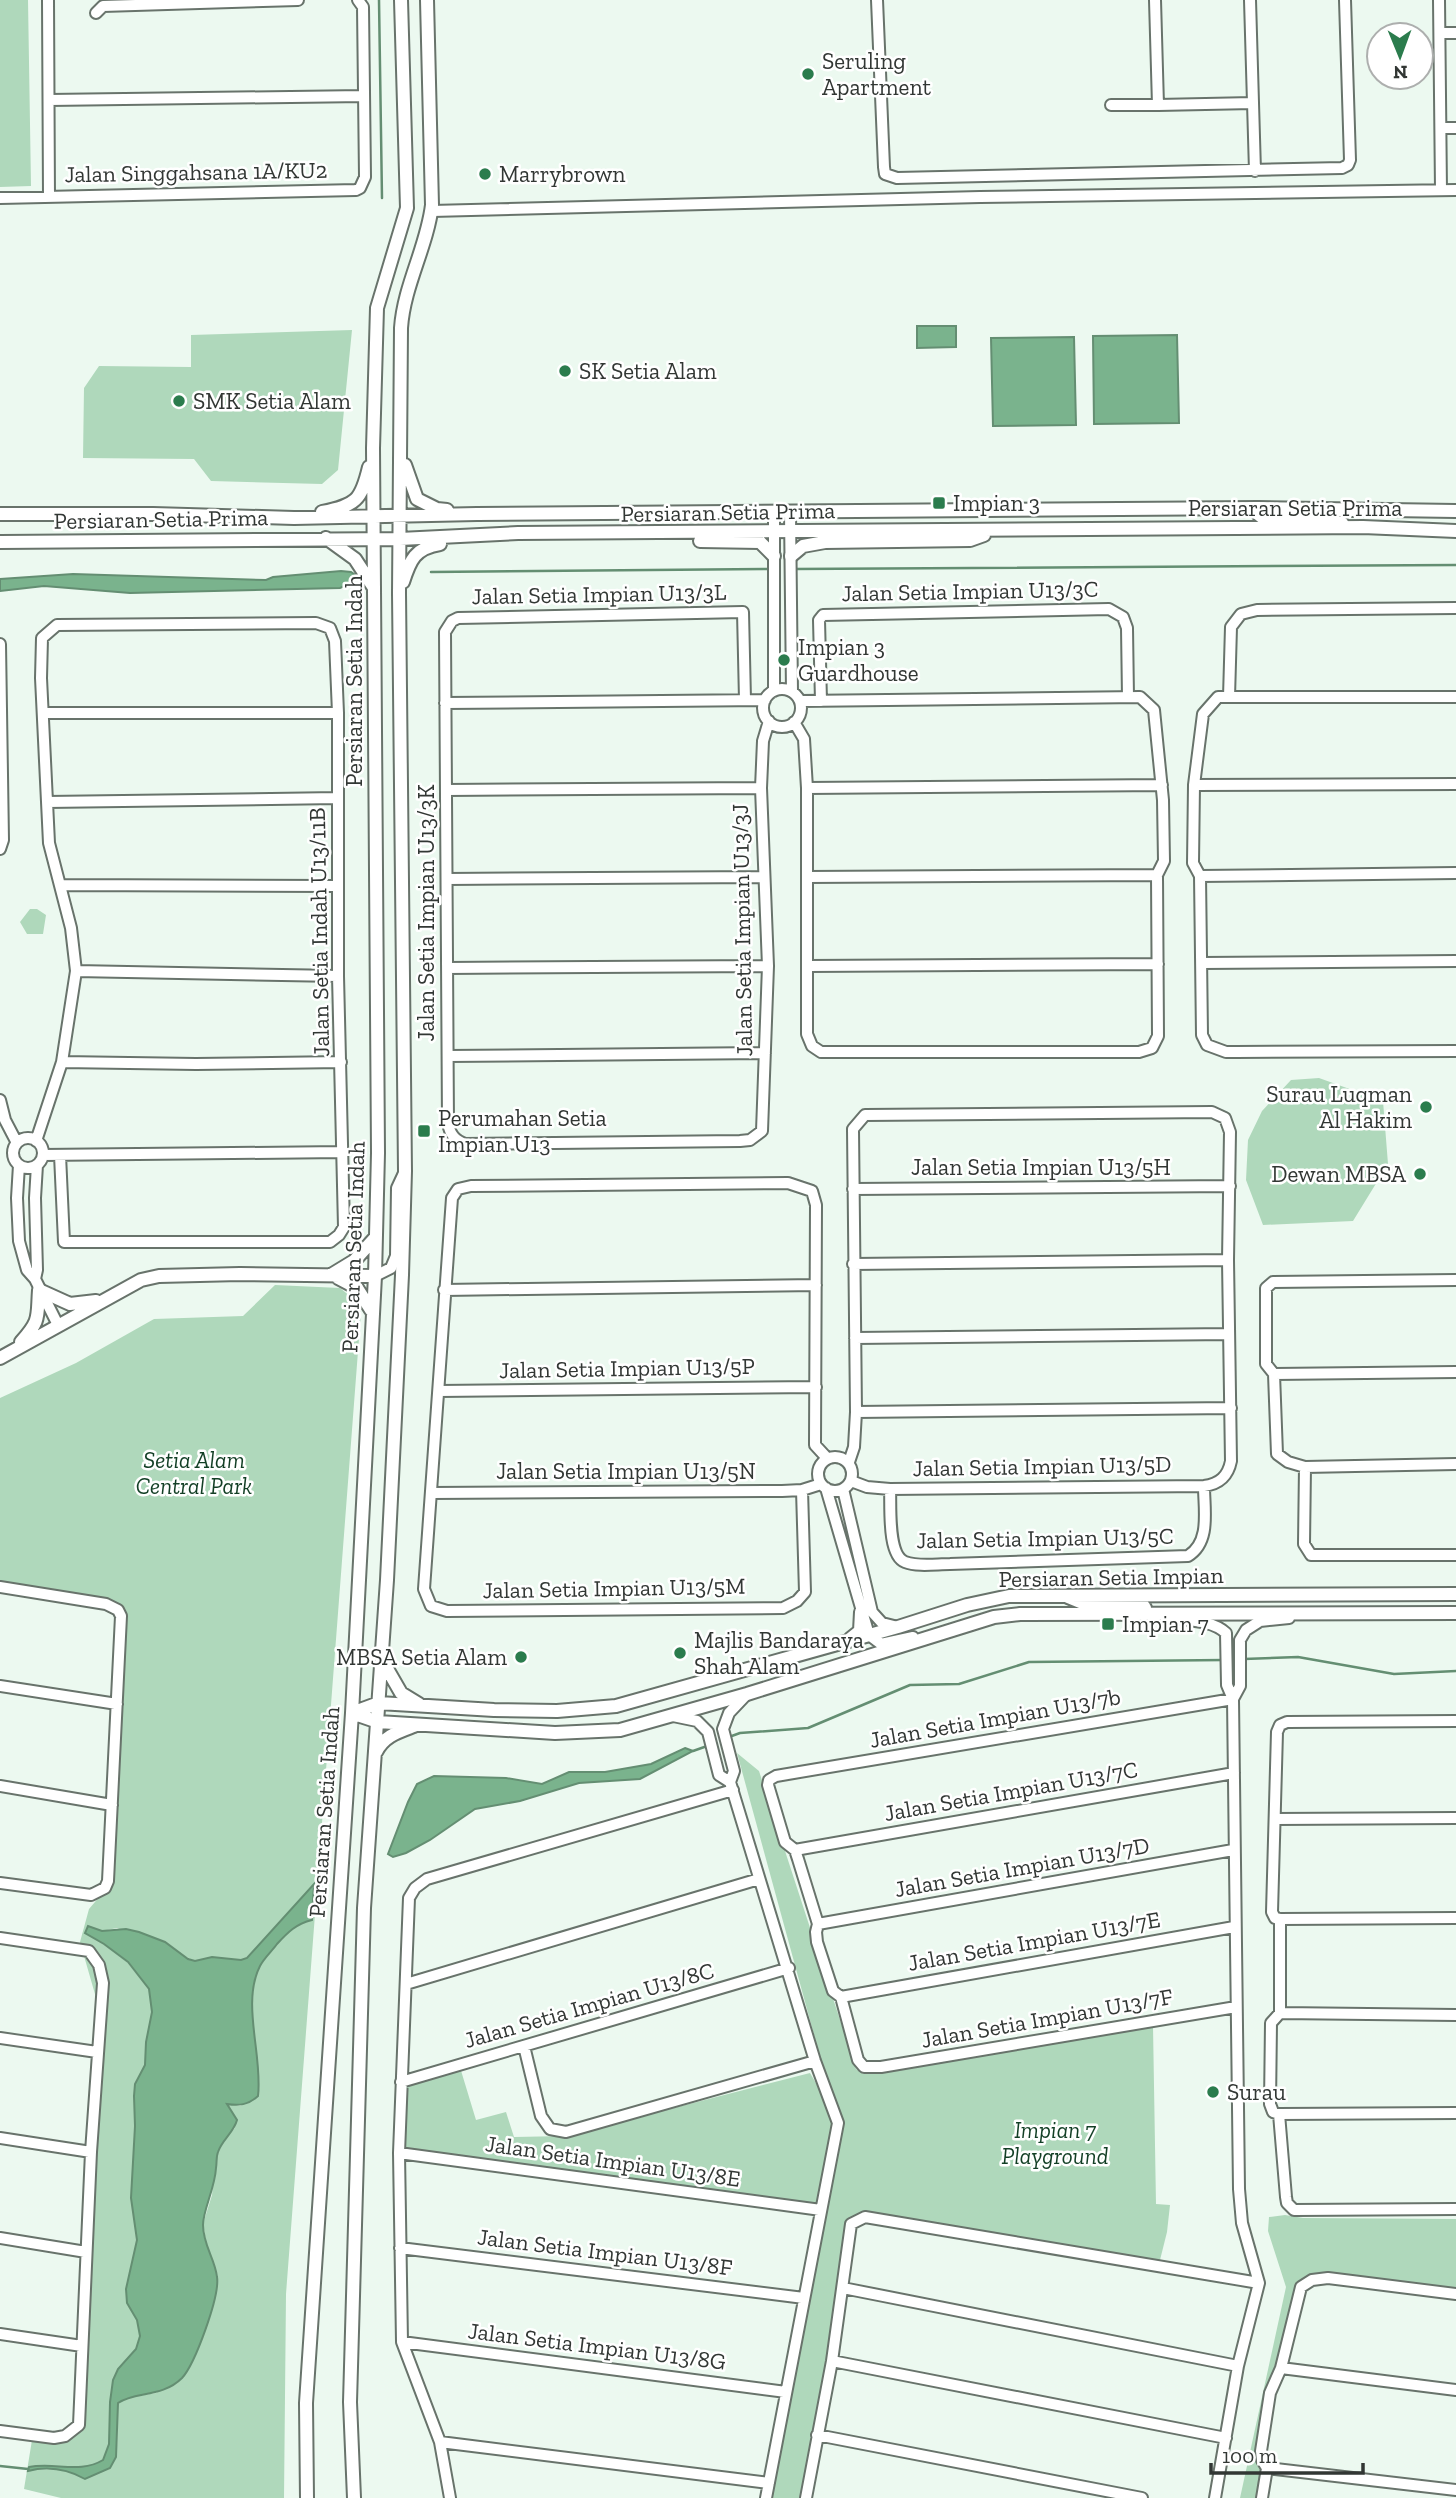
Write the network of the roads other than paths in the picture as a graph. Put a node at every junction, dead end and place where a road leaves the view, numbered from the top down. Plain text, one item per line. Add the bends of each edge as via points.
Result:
1 (48, 0) edge
2 (298, 0) edge
3 (358, 0) edge
4 (401, 0) edge
5 (427, 0) edge
6 (877, 0) edge
7 (1155, 0) edge
8 (1251, 0) edge
9 (1345, 0) edge
10 (1439, 0) edge
11 (96, 13) dead end
12 (1440, 33) junction
13 (1456, 33) edge
14 (364, 96) junction
15 (49, 100) junction
16 (1253, 103) junction
17 (1111, 105) dead end
18 (1158, 105) junction
19 (1441, 128) junction
20 (1456, 128) edge
21 (1255, 171) junction
22 (1441, 190) junction
23 (1456, 190) edge
24 (49, 197) junction
25 (0, 198) edge
26 (432, 211) junction
27 (373, 448) junction
28 (401, 454) junction
29 (1258, 508) junction
30 (1456, 511) edge
31 (774, 513) junction
32 (790, 513) junction
33 (0, 514) edge
34 (477, 514) junction
35 (374, 517) junction
36 (400, 517) junction
37 (294, 518) junction
38 (1363, 527) junction
39 (997, 531) junction
40 (774, 532) junction
41 (791, 532) junction
42 (1454, 532) edge
43 (518, 533) junction
44 (658, 534) junction
45 (326, 538) junction
46 (374, 538) junction
47 (400, 539) junction
48 (0, 542) edge
49 (774, 556) junction
50 (791, 556) junction
51 (374, 589) junction
52 (399, 593) junction
53 (1456, 608) edge
54 (0, 644) edge
55 (774, 691) junction
56 (796, 696) junction
57 (1134, 697) junction
58 (1224, 697) junction
59 (1456, 697) edge
60 (745, 700) junction
61 (765, 700) junction
62 (821, 701) junction
63 (445, 703) junction
64 (43, 713) junction
65 (338, 713) junction
66 (0, 716) edge
67 (769, 722) junction
68 (794, 722) junction
69 (1162, 785) junction
70 (1194, 785) junction
71 (1456, 785) edge
72 (761, 788) junction
73 (807, 788) junction
74 (446, 789) junction
75 (338, 798) junction
76 (47, 802) junction
77 (1, 803) edge
78 (0, 849) edge
79 (1456, 873) edge
80 (1157, 875) junction
81 (1200, 876) junction
82 (764, 877) junction
83 (807, 877) junction
84 (447, 879) junction
85 (61, 886) junction
86 (338, 886) junction
87 (1456, 961) edge
88 (1158, 964) junction
89 (1202, 964) junction
90 (768, 966) junction
91 (808, 966) junction
92 (447, 968) junction
93 (76, 971) junction
94 (338, 976) junction
95 (1456, 1051) edge
96 (765, 1053) junction
97 (448, 1056) junction
98 (62, 1062) junction
99 (341, 1062) junction
100 (0, 1100) edge
101 (448, 1123) joint
102 (36, 1141) junction
103 (15, 1148) junction
104 (343, 1152) junction
105 (0, 1154) edge
106 (61, 1155) junction
107 (40, 1160) junction
108 (19, 1165) junction
109 (405, 1171) junction
110 (1230, 1186) junction
111 (853, 1189) junction
112 (375, 1238) junction
113 (1228, 1260) junction
114 (853, 1264) junction
115 (331, 1276) junction
116 (374, 1276) junction
117 (1456, 1280) edge
118 (37, 1285) junction
119 (816, 1285) junction
120 (444, 1290) junction
121 (107, 1298) junction
122 (373, 1312) junction
123 (58, 1325) junction
124 (1229, 1334) junction
125 (855, 1338) junction
126 (5, 1355) edge
127 (1456, 1372) edge
128 (1274, 1374) junction
129 (816, 1387) junction
130 (439, 1391) junction
131 (1231, 1408) junction
132 (856, 1412) junction
133 (827, 1458) junction
134 (849, 1462) junction
135 (1456, 1464) edge
136 (1305, 1467) junction
137 (847, 1485) junction
138 (823, 1486) junction
139 (1204, 1486) junction
140 (890, 1489) junction
141 (802, 1490) junction
142 (431, 1493) junction
143 (1456, 1555) edge
144 (862, 1566) junction
145 (850, 1570) junction
146 (0, 1587) edge
147 (1456, 1594) edge
148 (1061, 1595) junction
149 (861, 1612) junction
150 (1456, 1613) edge
151 (1137, 1614) junction
152 (1154, 1614) junction
153 (1320, 1615) junction
154 (967, 1624) junction
155 (898, 1627) junction
156 (869, 1635) junction
157 (844, 1642) junction
158 (382, 1660) junction
159 (0, 1686) edge
160 (747, 1694) junction
161 (1233, 1699) junction
162 (379, 1703) junction
163 (117, 1704) junction
164 (421, 1706) junction
165 (352, 1713) junction
166 (673, 1716) junction
167 (1456, 1721) edge
168 (378, 1722) junction
169 (421, 1724) junction
170 (375, 1755) junction
171 (1234, 1773) junction
172 (0, 1786) edge
173 (731, 1786) junction
174 (112, 1805) junction
175 (1456, 1818) edge
176 (1275, 1819) junction
177 (795, 1850) junction
178 (1233, 1850) junction
179 (759, 1879) junction
180 (0, 1883) edge
181 (1456, 1918) edge
182 (1280, 1919) junction
183 (818, 1924) junction
184 (1234, 1927) junction
185 (0, 1938) edge
186 (789, 1968) junction
187 (405, 1984) junction
188 (841, 1997) junction
189 (1236, 2007) junction
190 (1280, 2013) junction
191 (1456, 2015) edge
192 (0, 2038) edge
193 (524, 2046) junction
194 (97, 2052) junction
195 (815, 2061) junction
196 (401, 2082) junction
197 (1456, 2113) edge
198 (1279, 2114) junction
199 (0, 2138) edge
200 (92, 2152) junction
201 (399, 2153) junction
202 (1456, 2209) edge
203 (821, 2210) junction
204 (0, 2238) edge
205 (400, 2248) junction
206 (86, 2252) junction
207 (1259, 2283) junction
208 (843, 2288) junction
209 (1456, 2294) edge
210 (804, 2298) junction
211 (0, 2334) edge
212 (402, 2342) junction
213 (82, 2346) junction
214 (832, 2361) junction
215 (1238, 2366) junction
216 (1281, 2368) junction
217 (1456, 2390) edge
218 (786, 2392) junction
219 (0, 2431) edge
220 (817, 2435) junction
221 (1226, 2438) junction
222 (440, 2442) junction
223 (1267, 2468) junction
224 (769, 2483) junction
225 (1456, 2490) edge
226 (307, 2498) edge
227 (354, 2498) edge
228 (450, 2498) edge
229 (766, 2498) edge
230 (806, 2498) edge
231 (1142, 2498) edge
232 (1215, 2498) edge
233 (1262, 2498) edge

1 - 15 street, Jalan Singgahsana 1A/KU2
2 - 11 street via 103,6
3 - 14 street via 363,7
4 - 27 street, Persiaran Setia Indah via 407,208 377,308
5 - 26 street, Persiaran Setia Indah
6 - 21 street via 884,167 890,177
7 - 18 street
8 - 16 street
9 - 21 street via 1349,163 1342,168
10 - 12 street
12 - 13 street
12 - 19 street
14 - 15 street
14 - 24 street, Jalan Singgahsana 1A/KU2 via 365,177 356,190
15 - 24 street, Jalan Singgahsana 1A/KU2
16 - 18 street
16 - 21 street
17 - 18 street
19 - 20 street
19 - 22 street
22 - 23 street
22 - 26 street
24 - 25 street
26 - 28 street, Persiaran Setia Indah via 403,305
27 - 35 street, Persiaran Setia Indah
27 - 37 street via 363,491 346,507
28 - 34 street via 416,499 437,509
28 - 36 street, Persiaran Setia Indah
29 - 30 street, Persiaran Setia Prima
29 - 32 street, Persiaran Setia Prima
29 - 38 street via 1263,518 1325,519
31 - 32 street, Persiaran Setia Prima
31 - 34 street, Persiaran Setia Prima
31 - 40 street
32 - 41 street
33 - 37 street, Persiaran Setia Prima
34 - 36 street, Persiaran Setia Prima
35 - 36 street, Persiaran Setia Prima
35 - 37 street, Persiaran Setia Prima
35 - 46 street, Persiaran Setia Indah
36 - 47 street, Persiaran Setia Indah
38 - 39 street, Persiaran Setia Prima
38 - 42 street, Persiaran Setia Prima
39 - 41 street, Persiaran Setia Prima
39 - 50 street via 970,540 825,542 803,546
40 - 41 street, Persiaran Setia Prima
40 - 44 street, Persiaran Setia Prima
40 - 49 street
41 - 50 street
43 - 44 street, Persiaran Setia Prima
43 - 47 street, Persiaran Setia Prima
43 - 52 street via 427,546 411,560
44 - 49 street via 687,541 760,542
45 - 46 street, Persiaran Setia Prima
45 - 48 street, Persiaran Setia Prima
45 - 51 street via 355,559
46 - 47 street, Persiaran Setia Prima
46 - 51 street, Persiaran Setia Indah
47 - 52 street, Persiaran Setia Indah
49 - 55 street
50 - 56 street
51 - 112 street, Persiaran Setia Indah
52 - 109 street, Persiaran Setia Indah
53 - 58 street via 1257,610 1241,614 1231,626
54 - 66 street
55 - 56 street via 783,689
55 - 61 street
56 - 62 street
56 - 68 street via 800,712
57 - 62 street
57 - 62 street, Jalan Setia Impian U13/3C via 1123,617 1109,609 823,615 819,620
57 - 69 street via 1154,710
58 - 59 street
58 - 70 street via 1203,713
60 - 61 street
60 - 63 street
60 - 63 street, Jalan Setia Impian U13/3L via 743,612 458,618 445,632
61 - 67 street
63 - 74 street, Jalan Setia Impian U13/3K
64 - 65 street
64 - 65 street, Jalan Setia Indah U13/11B via 43,638 57,625 316,623 331,628 335,641
64 - 76 street
65 - 75 street, Jalan Setia Indah U13/11B
66 - 77 street
67 - 68 street via 786,726
67 - 72 street, Jalan Setia Impian U13/3J via 763,741
68 - 73 street via 804,739
69 - 73 street
69 - 80 street via 1164,861
70 - 71 street
70 - 81 street via 1192,863
72 - 74 street
72 - 82 street, Jalan Setia Impian U13/3J
73 - 83 street
74 - 84 street, Jalan Setia Impian U13/3K
75 - 76 street
75 - 86 street, Jalan Setia Indah U13/11B
76 - 85 street via 49,843
77 - 78 street
79 - 81 street
80 - 83 street
80 - 88 street
81 - 89 street
82 - 84 street
82 - 90 street, Jalan Setia Impian U13/3J
83 - 91 street
84 - 92 street, Jalan Setia Impian U13/3K
85 - 86 street
85 - 93 street
86 - 94 street, Jalan Setia Indah U13/11B
87 - 89 street
88 - 91 street
88 - 91 street via 1158,1036 1152,1048 1139,1052 821,1052 807,1034
89 - 95 street via 1202,1035 1207,1045 1217,1049
90 - 92 street
90 - 96 street, Jalan Setia Impian U13/3J
92 - 97 street, Jalan Setia Impian U13/3K
93 - 94 street
93 - 98 street
94 - 99 street, Jalan Setia Indah U13/11B
96 - 97 street
96 - 101 street, Jalan Setia Impian U13/3J via 762,1131 740,1141 466,1144 457,1141
97 - 101 street, Jalan Setia Impian U13/3K
98 - 99 street
98 - 102 street
99 - 104 street, Jalan Setia Indah U13/11B
100 - 103 street
102 - 103 street via 24,1139
102 - 107 street via 41,1147
103 - 105 street
103 - 108 street
104 - 106 street
104 - 106 street, Jalan Setia Indah U13/11B via 344,1227 330,1242 64,1241
106 - 107 street
107 - 108 street via 28,1167
107 - 118 street via 35,1198
108 - 118 street via 19,1241 27,1270
109 - 116 street via 397,1188 396,1256 391,1268
109 - 158 street, Persiaran Setia Indah
110 - 111 street, Jalan Setia Impian U13/5H
110 - 111 street via 1230,1132 1226,1118 1212,1112 871,1113 853,1129
110 - 113 street
111 - 114 street
112 - 115 street via 354,1261
112 - 116 street, Persiaran Setia Indah
113 - 114 street
113 - 124 street
114 - 125 street
115 - 116 street
115 - 121 street via 159,1276
115 - 122 street via 357,1288
116 - 122 street, Persiaran Setia Indah
117 - 128 street via 1269,1284 1266,1364
118 - 121 street via 69,1304
118 - 123 street
118 - 126 street via 35,1327
119 - 120 street
119 - 120 street via 816,1205 812,1191 788,1183 471,1186 458,1189 452,1198
119 - 129 street
120 - 130 street
121 - 123 street
122 - 165 street, Persiaran Setia Indah
123 - 126 street
124 - 125 street
124 - 131 street
125 - 132 street
127 - 128 street
128 - 136 street via 1277,1454
129 - 130 street, Jalan Setia Impian U13/5P
129 - 133 street via 815,1445
130 - 142 street
131 - 132 street
131 - 139 street, Jalan Setia Impian U13/5D via 1229,1471
132 - 134 street
133 - 134 street
133 - 138 street via 819,1467
134 - 137 street via 853,1471
135 - 136 street
136 - 143 street via 1304,1544 1311,1555
137 - 138 street via 831,1491
137 - 140 street, Jalan Setia Impian U13/5D
137 - 144 street
138 - 141 street, Jalan Setia Impian U13/5N
138 - 145 street
139 - 140 street, Jalan Setia Impian U13/5D
139 - 140 street, Jalan Setia Impian U13/5C via 1204,1532 1197,1551 1188,1556 925,1564 904,1562 893,1549
141 - 142 street, Jalan Setia Impian U13/5N
141 - 142 street, Jalan Setia Impian U13/5M via 805,1592 783,1608 461,1611 431,1606 424,1589
144 - 145 street
144 - 155 street via 872,1612 882,1623
145 - 149 street
146 - 163 street via 106,1604 118,1610
147 - 148 street, Persiaran Setia Impian
148 - 151 street via 1085,1604 1143,1605
148 - 155 street, Persiaran Setia Impian via 1009,1596
149 - 156 street
149 - 157 street via 860,1631
150 - 153 street, Persiaran Setia Impian
151 - 152 street, Persiaran Setia Impian
151 - 154 street, Persiaran Setia Impian via 1020,1614
152 - 153 street, Persiaran Setia Impian
152 - 161 street via 1206,1622 1226,1633 1227,1685
153 - 161 street via 1260,1621 1246,1630 1240,1640 1240,1686
154 - 156 street via 885,1644
154 - 160 street, Persiaran Setia Impian
155 - 156 street, Persiaran Setia Impian
156 - 157 street, Persiaran Setia Impian
157 - 164 street, Persiaran Setia Impian via 616,1706 557,1711
158 - 162 street, Persiaran Setia Indah
158 - 164 street via 401,1693
159 - 163 street
160 - 166 street, Persiaran Setia Impian
160 - 173 street via 729,1713 723,1728 734,1771
161 - 171 street
161 - 177 street, Jalan Setia Impian U13/7b via 776,1776 768,1785 785,1842
162 - 164 street, Persiaran Setia Impian
162 - 165 street, Persiaran Setia Impian
162 - 168 street, Persiaran Setia Indah
163 - 174 street
165 - 168 street, Persiaran Setia Impian
165 - 226 street, Persiaran Setia Indah via 306,2403
166 - 169 street, Persiaran Setia Impian via 620,1730 555,1733
166 - 173 street via 697,1721 708,1732 719,1776
167 - 176 street via 1280,1725
168 - 169 street, Persiaran Setia Impian
168 - 170 street, Persiaran Setia Indah
169 - 170 street via 381,1742
170 - 227 street, Persiaran Setia Indah via 363,1909 350,2402
171 - 177 street, Jalan Setia Impian U13/7C
171 - 178 street
172 - 174 street
173 - 179 street
173 - 187 street via 427,1879 410,1898
174 - 180 street via 105,1888 90,1895
175 - 176 street
176 - 182 street via 1272,1912
177 - 183 street
178 - 183 street, Jalan Setia Impian U13/7D
178 - 184 street
179 - 186 street
179 - 187 street
181 - 182 street
182 - 190 street
183 - 188 street via 817,1942 833,1990
184 - 188 street, Jalan Setia Impian U13/7E
184 - 189 street
185 - 194 street via 89,1951 99,1965 103,1983
186 - 193 street, Jalan Setia Impian U13/8C
186 - 195 street
187 - 196 street
188 - 189 street, Jalan Setia Impian U13/7F via 858,2060 864,2067
189 - 207 street via 1239,2189 1242,2223
190 - 191 street
190 - 198 street via 1271,2023 1270,2065 1270,2104
192 - 194 street
193 - 195 street via 541,2116 550,2129 566,2132
193 - 196 street, Jalan Setia Impian U13/8C
194 - 200 street
195 - 203 street via 838,2123
196 - 201 street
197 - 198 street
198 - 202 street via 1290,2207 1300,2211
199 - 200 street
200 - 206 street
201 - 203 street, Jalan Setia Impian U13/8E
201 - 205 street
203 - 210 street
204 - 206 street
205 - 210 street, Jalan Setia Impian U13/8F
205 - 212 street
206 - 213 street
207 - 208 street via 865,2217 851,2224
207 - 215 street
208 - 214 street
208 - 215 street
209 - 216 street via 1328,2278 1306,2283 1301,2287
210 - 218 street
211 - 213 street
212 - 218 street, Jalan Setia Impian U13/8G
212 - 222 street
213 - 219 street via 79,2425 54,2438
214 - 220 street
214 - 221 street
215 - 221 street
216 - 217 street
216 - 223 street via 1270,2393 1261,2451
218 - 224 street
220 - 230 street
220 - 231 street
221 - 232 street
222 - 224 street
222 - 228 street
223 - 225 street
223 - 233 street
224 - 229 street

